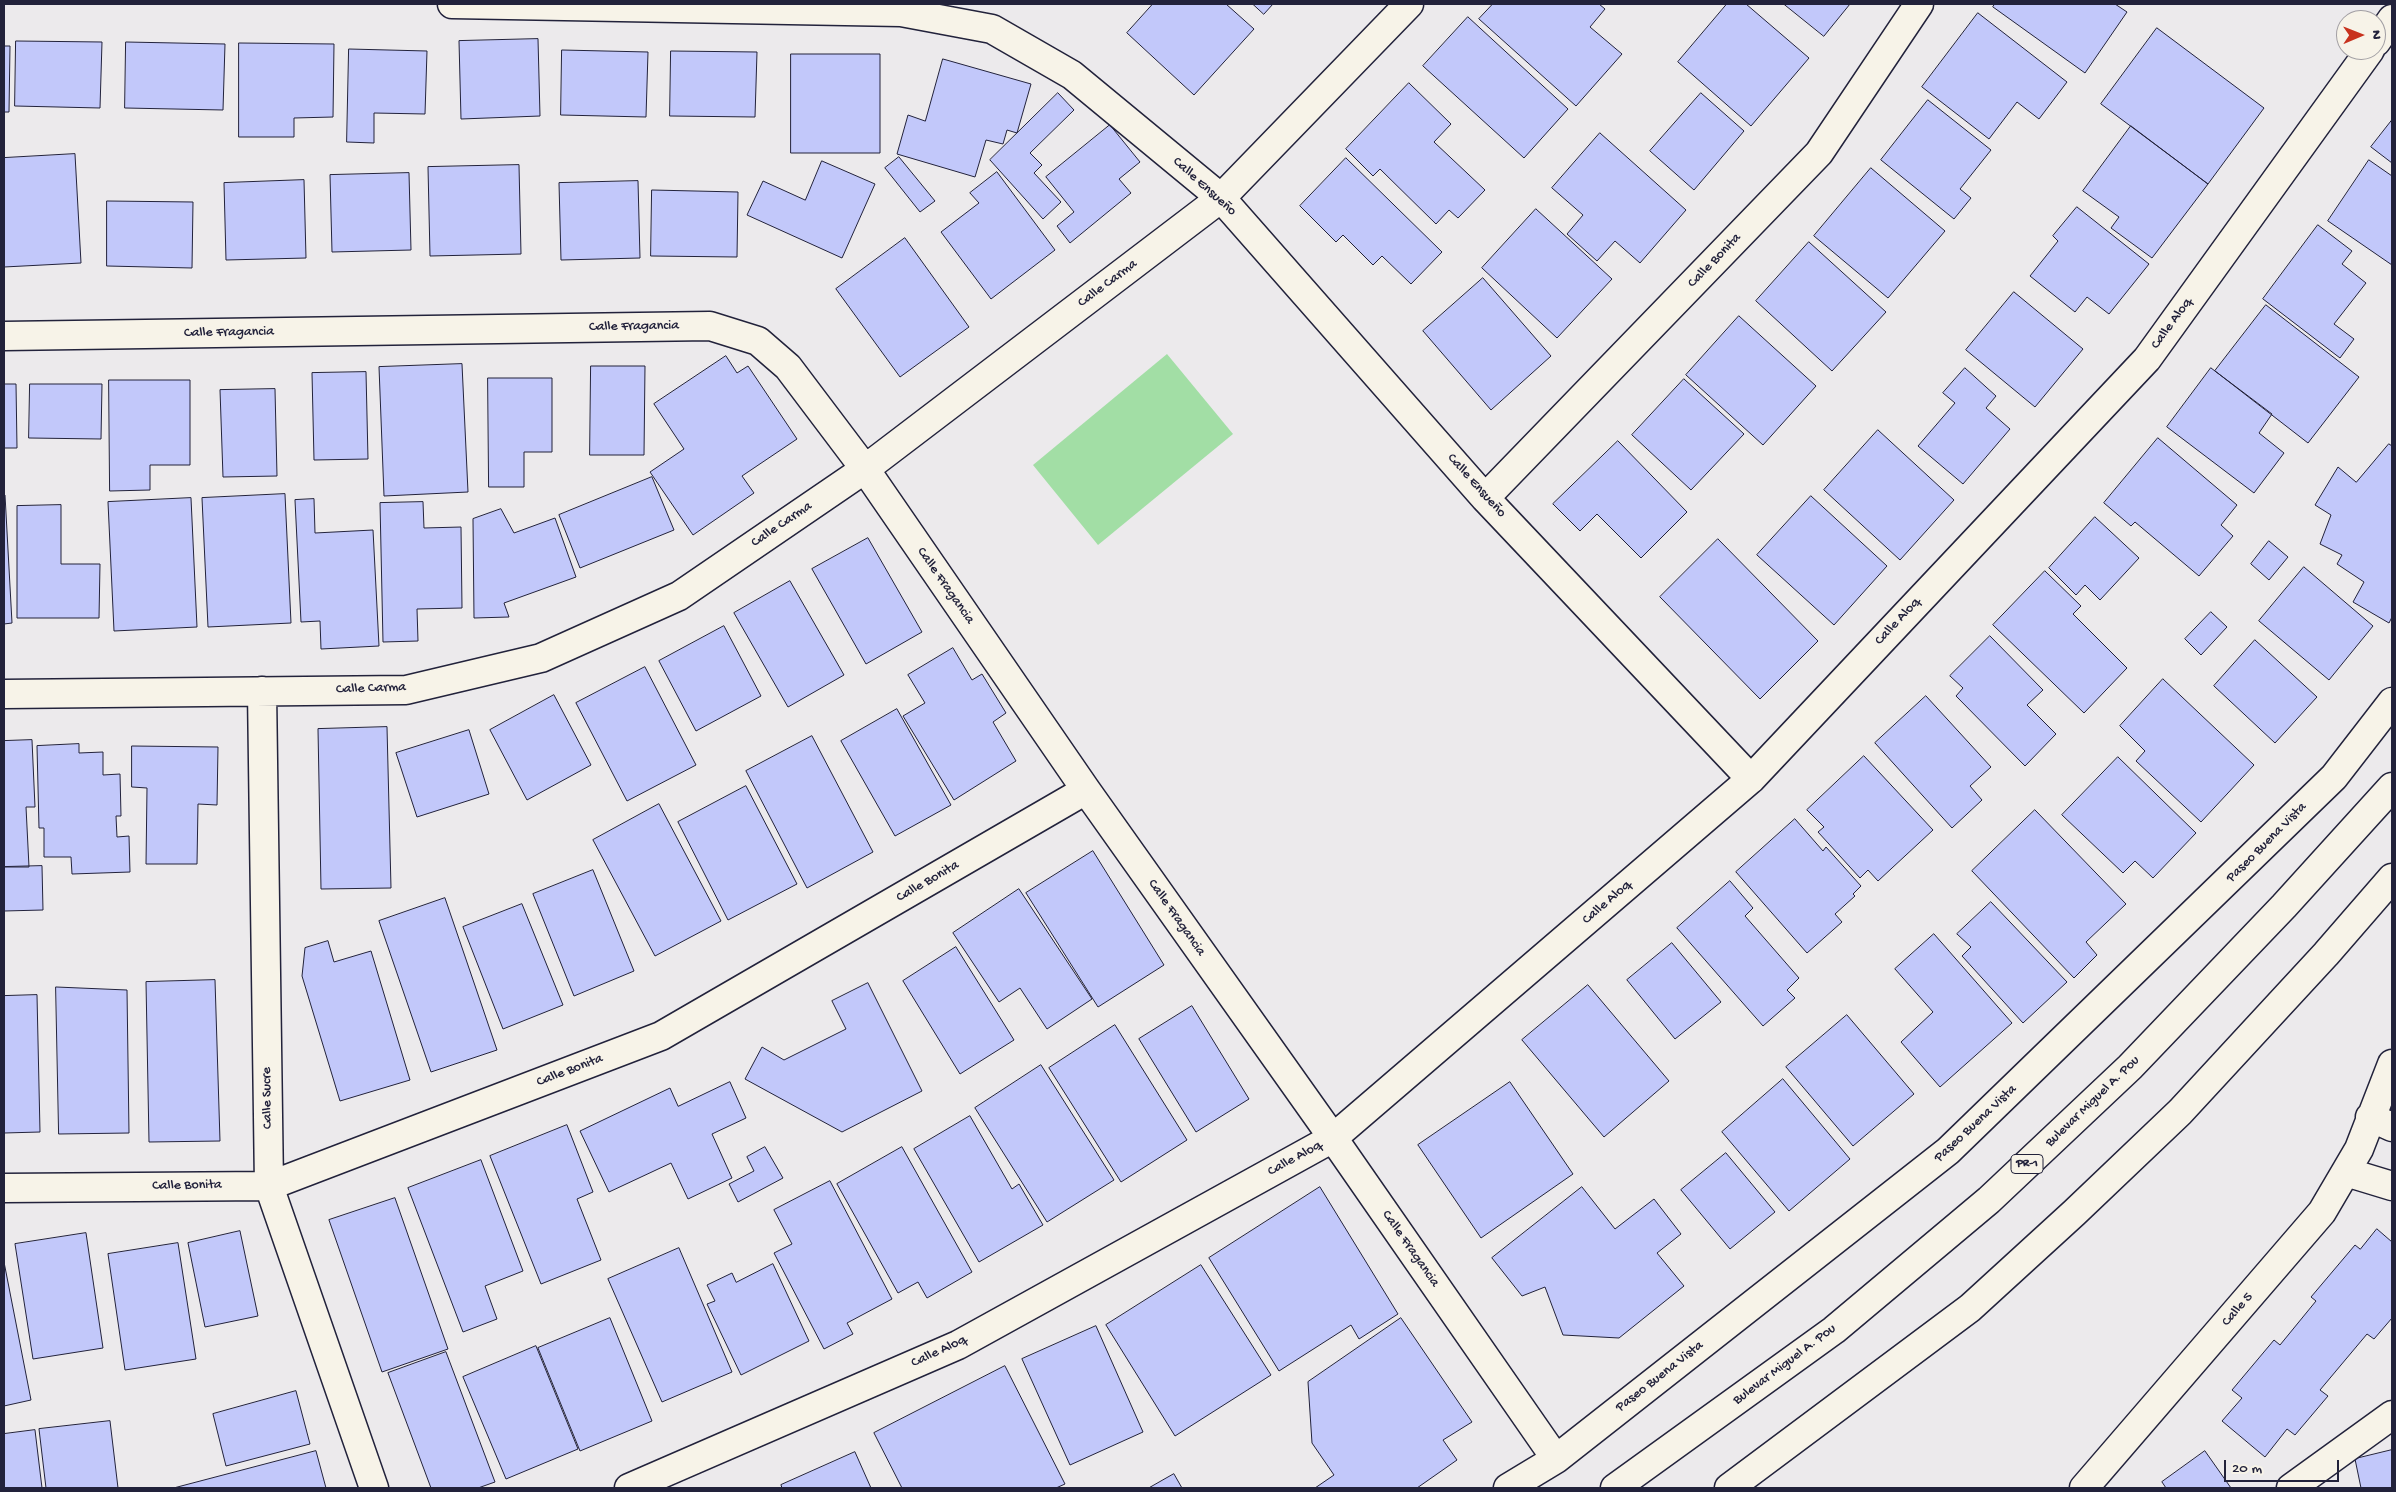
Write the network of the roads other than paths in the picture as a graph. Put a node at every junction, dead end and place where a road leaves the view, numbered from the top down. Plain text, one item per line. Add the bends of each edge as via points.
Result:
1 (452, 4) edge
2 (1408, 4) edge
3 (1919, 4) edge
4 (2376, 4) edge
5 (2392, 14) edge
6 (2363, 60) edge
7 (1221, 198) junction
8 (4, 336) edge
9 (865, 469) junction
10 (1485, 498) junction
11 (262, 691) junction
12 (4, 694) edge
13 (2392, 702) edge
14 (1751, 778) junction
15 (2392, 787) edge
16 (1086, 790) junction
17 (2392, 878) edge
18 (2392, 1064) edge
19 (2381, 1122) edge
20 (1333, 1138) junction
21 (2346, 1172) junction
22 (269, 1186) junction
23 (2392, 1186) edge
24 (4, 1188) edge
25 (2392, 1415) edge
26 (1556, 1458) junction
27 (1621, 1487) edge
28 (374, 1488) edge
29 (629, 1488) edge
30 (1508, 1488) edge
31 (1729, 1488) edge
32 (2084, 1488) edge
33 (2291, 1488) edge

1 - 7 street, Calle Ensueño via 901,12 992,28 1072,75
2 - 7 street, Calle Carma
3 - 10 street, Calle Bonita via 1819,153
4 - 5 street
6 - 14 street, Calle Aloq via 2147,359
7 - 9 street, Calle Carma
7 - 10 street, Calle Ensueño
8 - 9 street, Calle Fragancia via 710,326 758,341 788,367
9 - 11 street, Calle Carma via 679,596 541,658 406,690
9 - 16 street, Calle Fragancia
10 - 14 street, Calle Ensueño
11 - 12 street, Calle Carma
11 - 22 street, Calle Sucre
13 - 26 street, Paseo Buena Vista via 2334,777 1948,1152
14 - 20 street, Calle Aloq
15 - 27 street, Bulevar Miguel A. Pou / PR-1 via 2130,1067 1989,1200 1834,1330
16 - 20 street, Calle Fragancia
16 - 22 street, Calle Bonita via 661,1036
17 - 31 street via 2180,1112 2074,1213 1970,1308
18 - 19 street, Calle 5
19 - 21 street, Calle 5 via 2359,1149
20 - 26 street, Calle Fragancia
20 - 29 street, Calle Aloq via 958,1344
21 - 23 street
21 - 32 street, Calle 5 via 2322,1212
22 - 24 street, Calle Bonita
22 - 28 street, Calle Sucre
25 - 33 street
26 - 30 street, Paseo Buena Vista

